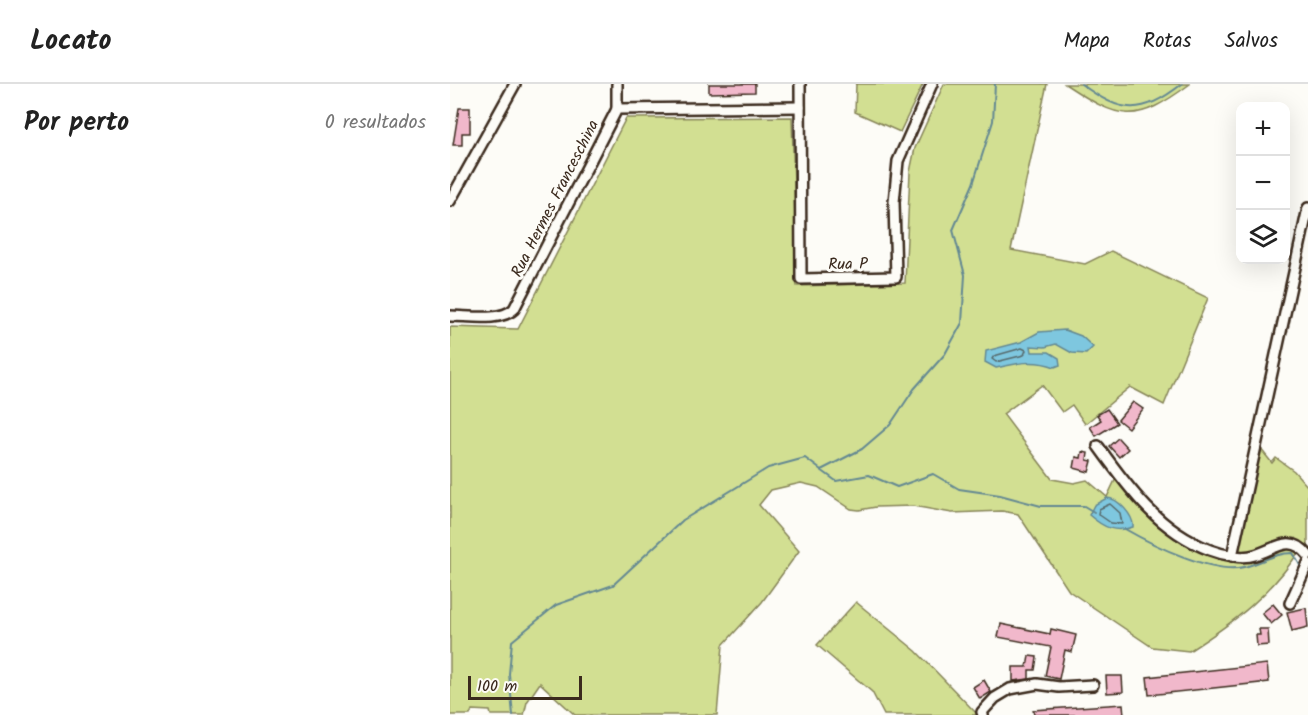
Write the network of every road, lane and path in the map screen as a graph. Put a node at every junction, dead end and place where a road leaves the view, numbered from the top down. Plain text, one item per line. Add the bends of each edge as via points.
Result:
1 (515, 84) edge
2 (617, 84) edge
3 (800, 84) edge
4 (932, 84) edge
5 (800, 107) junction
6 (617, 109) junction
7 (450, 201) edge
8 (1308, 208) edge
9 (450, 316) edge
10 (1098, 446) dead end
11 (1308, 555) edge
12 (1232, 556) junction
13 (1308, 563) edge
14 (1290, 603) dead end
15 (1094, 685) dead end
16 (983, 715) edge

1 - 7 street
2 - 6 street
3 - 5 street
4 - 5 street, Rua P via 898,161 894,202 896,278 801,279
5 - 6 street, Rua Hermes Franceschina
6 - 9 street, Rua Hermes Franceschina via 514,309 508,315
8 - 12 street
10 - 12 street via 1153,516 1183,537
11 - 12 street via 1301,548 1281,543 1254,556
13 - 14 street
15 - 16 street via 1038,684 1010,689 995,698

